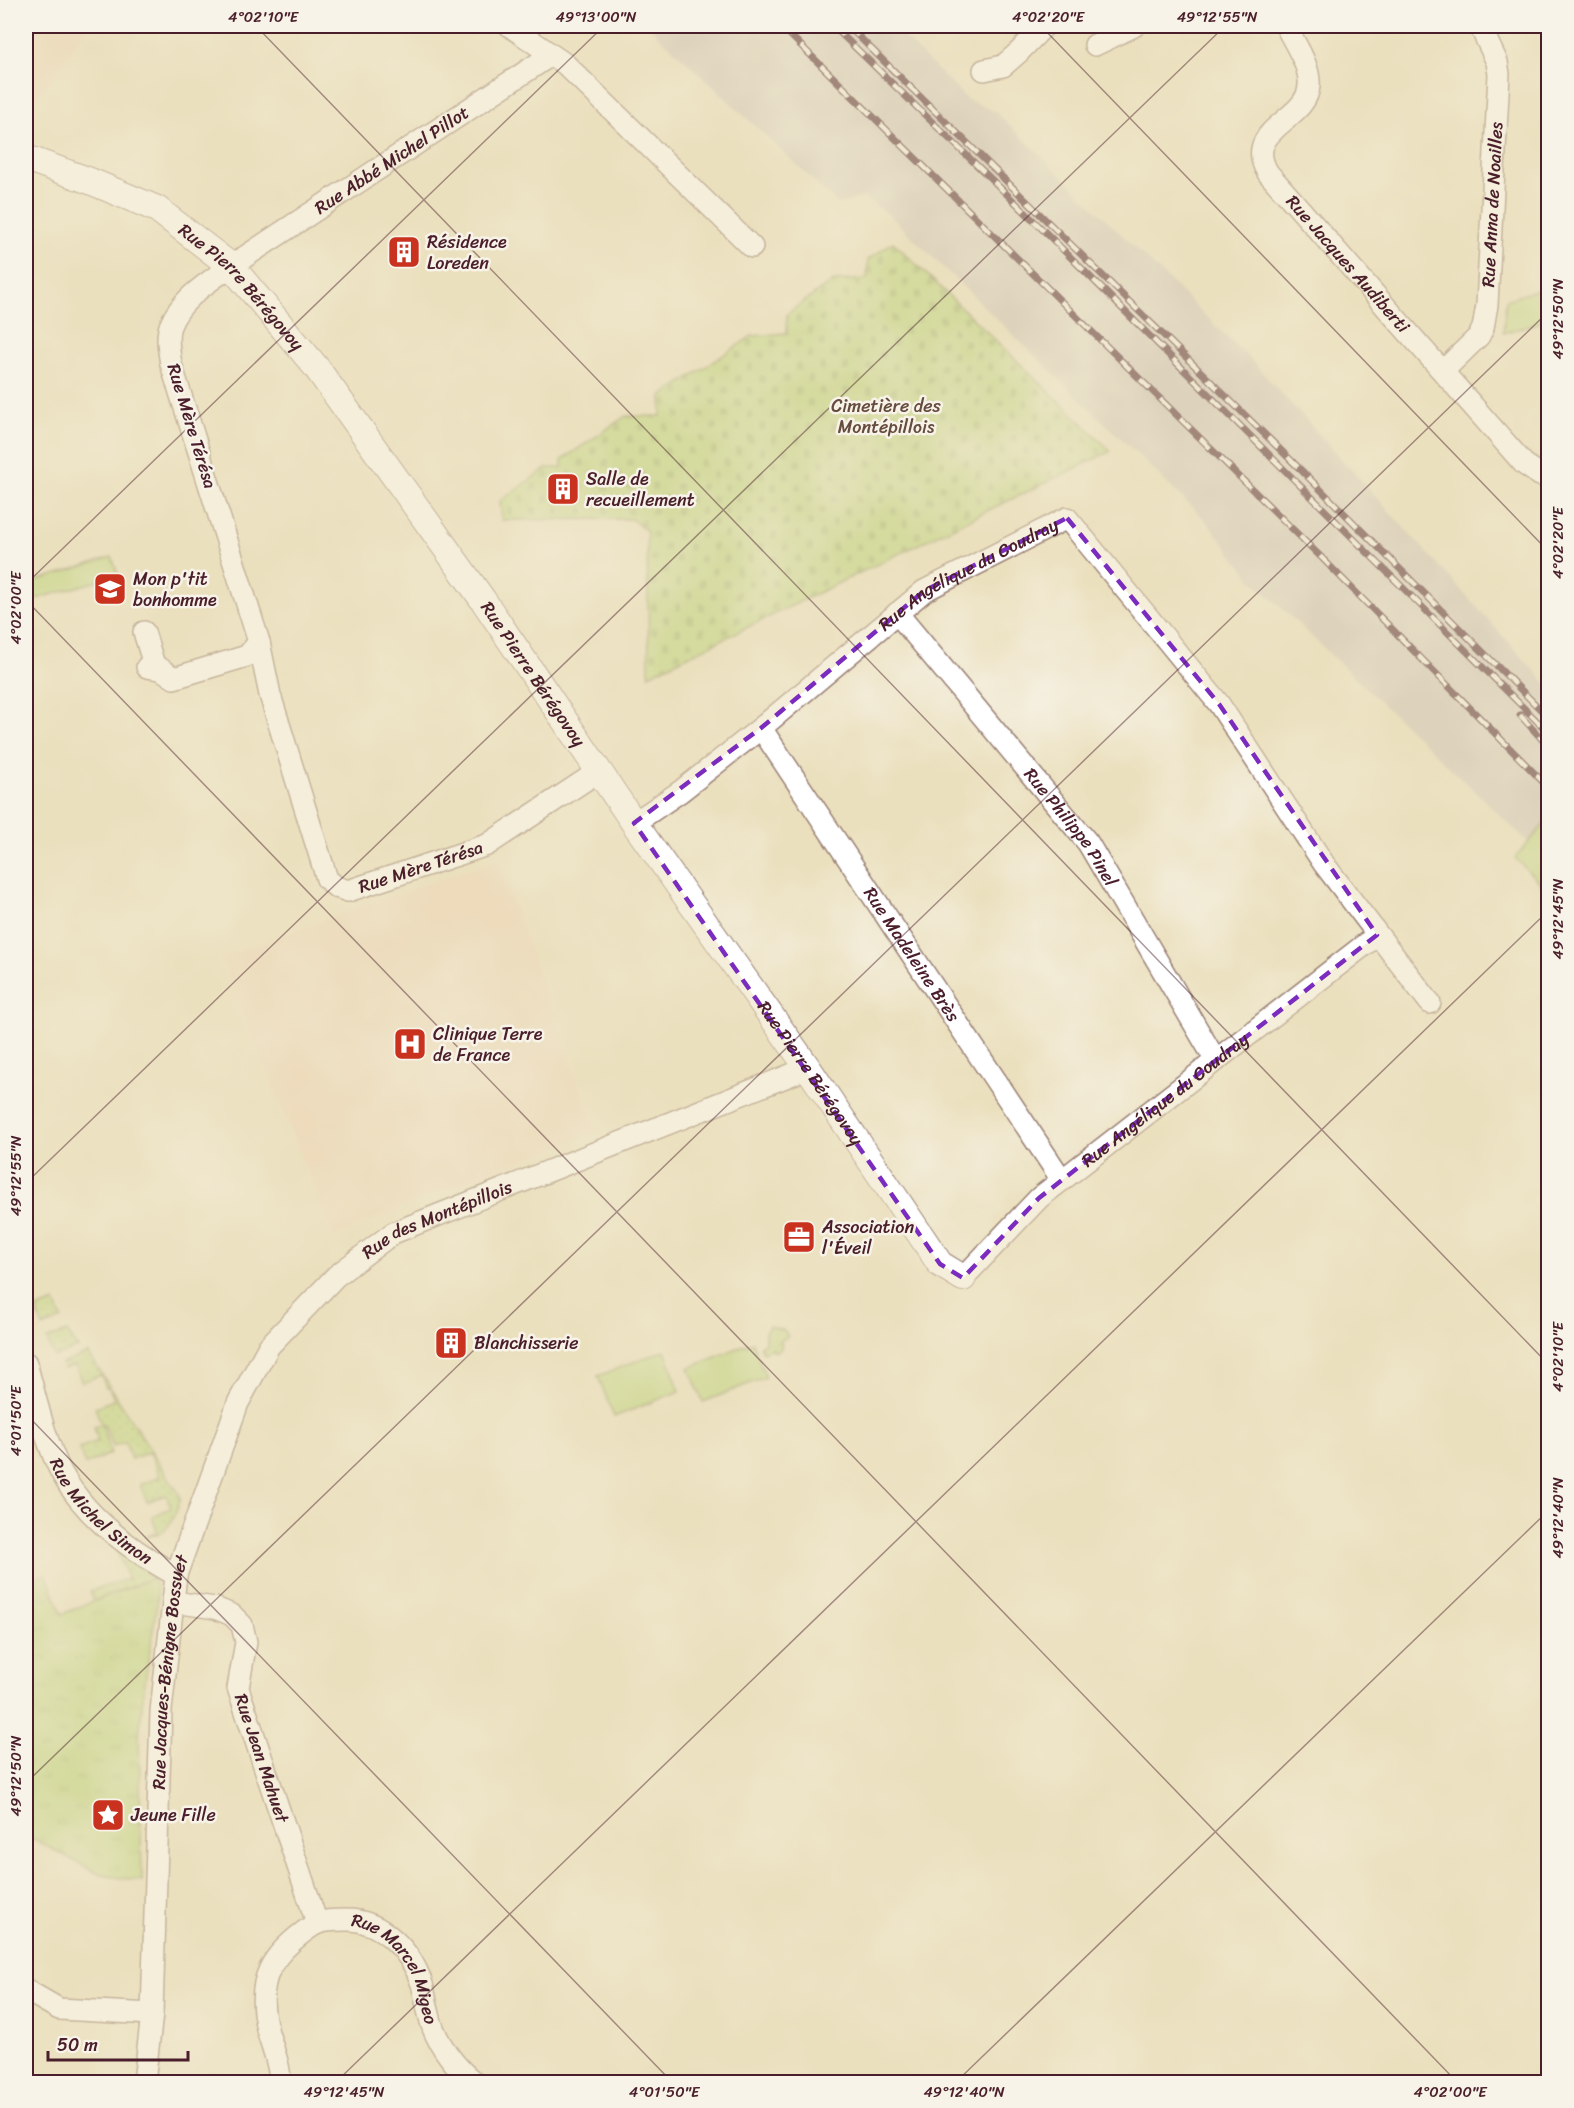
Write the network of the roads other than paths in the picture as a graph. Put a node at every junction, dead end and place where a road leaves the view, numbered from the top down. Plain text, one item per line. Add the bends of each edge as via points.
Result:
1 (510, 26) edge
2 (1134, 26) edge
3 (1286, 26) edge
4 (1480, 26) edge
5 (1041, 27) edge
6 (1095, 45) dead end
7 (551, 55) junction
8 (984, 70) dead end
9 (26, 158) edge
10 (752, 247) dead end
11 (231, 266) junction
12 (1443, 371) junction
13 (1548, 478) edge
14 (897, 612) junction
15 (144, 632) dead end
16 (259, 642) junction
17 (761, 728) junction
18 (599, 771) junction
19 (634, 823) junction
20 (1377, 935) junction
21 (1430, 1003) dead end
22 (1216, 1061) junction
23 (808, 1068) junction
24 (1062, 1180) junction
25 (963, 1278) joint
26 (26, 1363) edge
27 (196, 1516) joint
28 (176, 1575) junction
29 (174, 1602) junction
30 (317, 1923) junction
31 (26, 1990) edge
32 (152, 2014) junction
33 (144, 2082) edge
34 (280, 2082) edge
35 (474, 2082) edge

1 - 7 street
2 - 6 street
3 - 12 street, Rue Jacques Audiberti via 1310,77 1309,89 1300,105 1264,141 1263,165
4 - 12 street, Rue Anna de Noailles via 1499,74 1486,304 1479,336
5 - 8 street via 1003,66
7 - 10 street via 565,64
7 - 11 street, Rue Abbé Michel Pillot
9 - 11 street, Rue Pierre Bérégovoy via 156,209
11 - 16 street, Rue Mère Térésa via 183,306 170,326 168,345
11 - 18 street, Rue Pierre Bérégovoy via 316,367 483,600
12 - 13 street, Rue Jacques Audiberti via 1524,464
14 - 17 street, Rue Angélique du Coudray
14 - 20 street, Rue Angélique du Coudray via 924,591 1067,518 1219,704 1324,864
14 - 22 street, Rue Philippe Pinel via 1088,843
15 - 16 street via 151,668 161,669 174,678 248,656
16 - 18 street, Rue Mère Térésa via 270,696 327,879 336,887 348,891 487,845
17 - 19 street, Rue Angélique du Coudray
17 - 24 street, Rue Madeleine Brès
18 - 19 street, Rue Pierre Bérégovoy
19 - 23 street, Rue Pierre Bérégovoy
20 - 21 street, Rue Angélique du Coudray
20 - 22 street, Rue Angélique du Coudray
22 - 24 street, Rue Angélique du Coudray
23 - 25 street, Rue Pierre Bérégovoy via 940,1264
23 - 27 street, Rue des Montépillois via 393,1233 336,1276 269,1346 238,1403
24 - 25 street, Rue Angélique du Coudray via 1039,1198
26 - 28 street, Rue Michel Simon via 48,1440 79,1498 120,1538
27 - 28 street, Rue Jacques-Bénigne Bossuet
28 - 29 street, Rue Jacques-Bénigne Bossuet
29 - 30 street, Rue Jean Mahuet via 215,1608 242,1625 246,1642 238,1688
29 - 32 street, Rue Jacques-Bénigne Bossuet via 161,1711
30 - 34 street, Rue Marcel Migeo via 280,1952 264,1984 267,2028
30 - 35 street, Rue Marcel Migeo via 352,1920 370,1925 398,1944 411,1959 422,1984 434,2031 462,2073
31 - 32 street via 59,2009
32 - 33 street, Rue Jacques-Bénigne Bossuet

